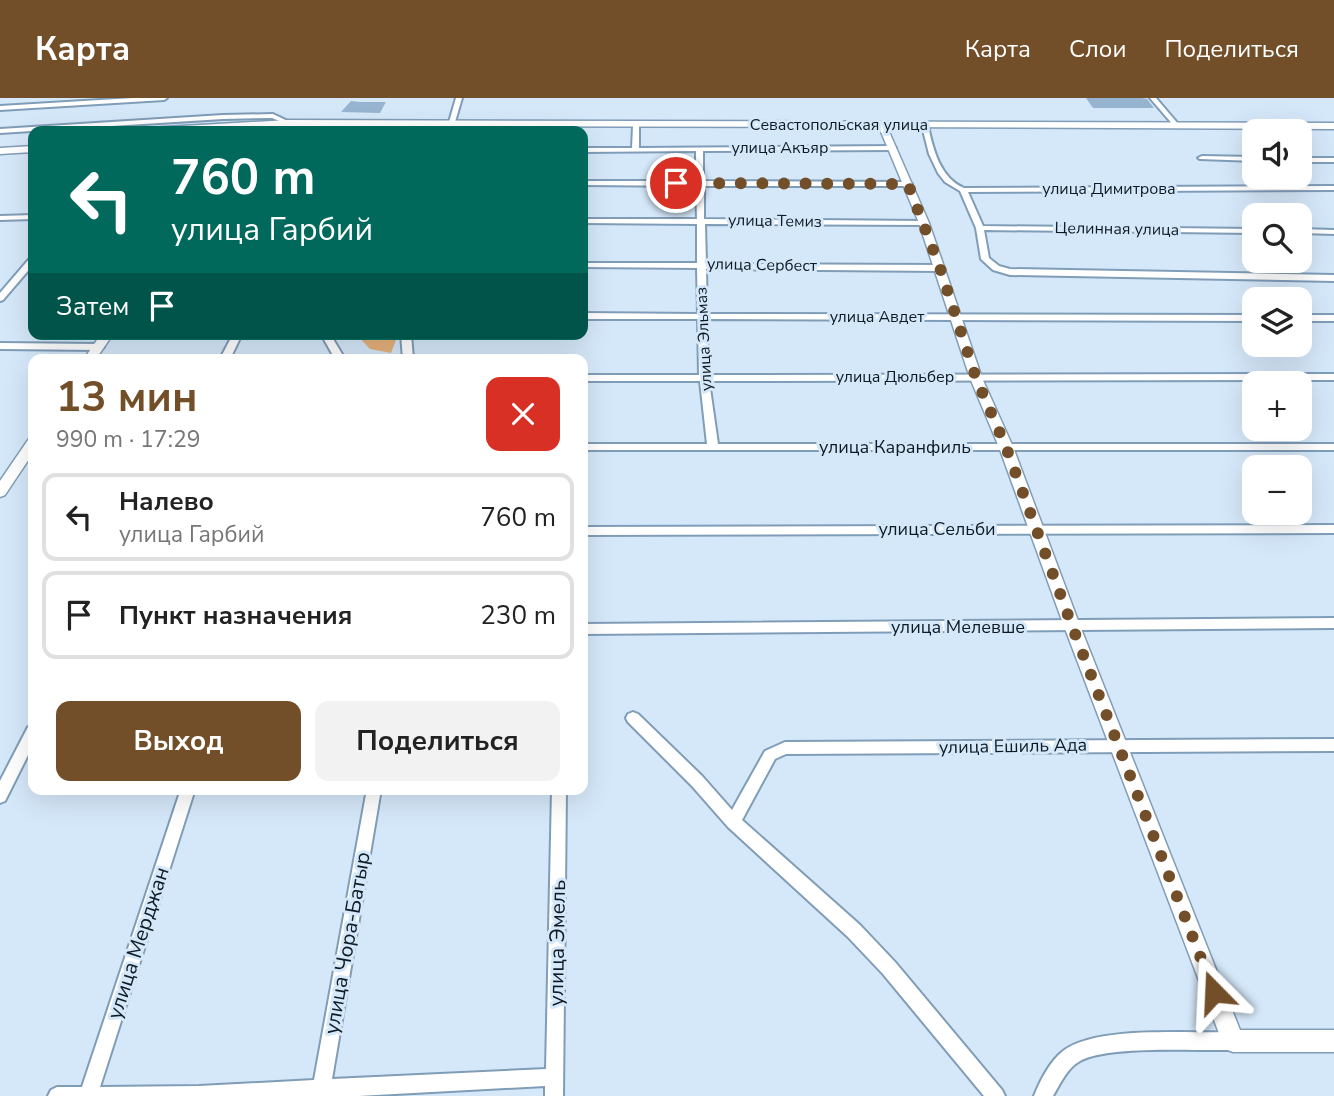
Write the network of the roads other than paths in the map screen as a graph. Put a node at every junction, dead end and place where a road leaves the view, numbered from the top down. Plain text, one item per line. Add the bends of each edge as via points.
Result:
1 (164, 98) edge
2 (459, 98) edge
3 (1153, 98) edge
4 (104, 101) junction
5 (0, 108) edge
6 (289, 123) junction
7 (91, 125) junction
8 (331, 125) junction
9 (415, 125) junction
10 (882, 125) junction
11 (76, 126) edge
12 (236, 126) edge
13 (312, 126) edge
14 (408, 126) edge
15 (455, 126) edge
16 (636, 126) junction
17 (925, 126) junction
18 (1177, 126) junction
19 (1334, 126) edge
20 (28, 129) edge
21 (0, 131) edge
22 (28, 141) edge
23 (0, 143) edge
24 (893, 148) junction
25 (28, 149) edge
26 (588, 149) edge
27 (635, 149) junction
28 (699, 149) junction
29 (0, 151) edge
30 (1202, 158) dead end
31 (1242, 159) edge
32 (1312, 160) edge
33 (1334, 160) edge
34 (588, 183) edge
35 (699, 183) junction
36 (908, 184) junction
37 (1334, 188) edge
38 (963, 190) junction
39 (28, 217) edge
40 (0, 218) edge
41 (699, 220) junction
42 (588, 221) edge
43 (924, 223) junction
44 (979, 228) junction
45 (1242, 231) edge
46 (1312, 231) edge
47 (1334, 232) edge
48 (701, 264) junction
49 (588, 265) edge
50 (28, 266) edge
51 (940, 268) junction
52 (1334, 278) edge
53 (0, 298) edge
54 (588, 316) edge
55 (702, 316) junction
56 (956, 318) junction
57 (1242, 318) edge
58 (1312, 318) edge
59 (1334, 318) edge
60 (103, 340) edge
61 (0, 346) edge
62 (99, 346) junction
63 (93, 354) edge
64 (704, 376) junction
65 (1334, 377) edge
66 (588, 378) edge
67 (976, 378) junction
68 (713, 446) junction
69 (588, 447) edge
70 (1006, 447) junction
71 (1334, 447) edge
72 (28, 450) edge
73 (0, 492) edge
74 (1037, 529) junction
75 (1334, 529) edge
76 (588, 531) edge
77 (1334, 623) edge
78 (1072, 626) junction
79 (588, 629) edge
80 (633, 718) dead end
81 (28, 741) edge
82 (1119, 745) junction
83 (1334, 745) edge
84 (186, 795) edge
85 (373, 795) edge
86 (559, 795) edge
87 (0, 796) edge
88 (733, 822) junction
89 (1233, 1041) junction
90 (1334, 1041) edge
91 (555, 1077) junction
92 (321, 1092) edge
93 (89, 1095) edge
94 (57, 1096) edge
95 (554, 1096) edge
96 (996, 1096) edge
97 (1042, 1096) edge

1 - 4 street
2 - 15 street
3 - 18 street
4 - 5 street
4 - 7 street
6 - 7 street via 270,116
6 - 8 main road
6 - 12 main road
7 - 11 street
8 - 9 main road, Севастопольская улица
8 - 13 main road
9 - 14 main road
9 - 15 main road, Севастопольская улица
10 - 16 main road, Севастопольская улица
10 - 17 main road, Севастопольская улица
10 - 24 main road
15 - 16 main road, Севастопольская улица
16 - 27 street
17 - 18 main road, Севастопольская улица
17 - 38 street via 933,157 952,186
18 - 19 main road, Севастопольская улица
20 - 21 street
22 - 23 main road
24 - 28 street, улица Акъяр
24 - 36 main road
25 - 29 main road
26 - 27 street, улица Акъяр
27 - 28 street, улица Акъяр
28 - 35 street, улица Эльмаз
30 - 31 street
32 - 33 street
34 - 35 street
35 - 36 street
35 - 41 street, улица Эльмаз
36 - 43 main road
37 - 38 street, улица Димитрова
38 - 44 street
39 - 40 street
41 - 42 street, улица Темиз
41 - 43 street, улица Темиз
41 - 48 street, улица Эльмаз
43 - 51 main road
44 - 45 street, Целинная улица
44 - 52 street via 985,259 1010,272
46 - 47 street
48 - 49 street, улица Сербест
48 - 51 street, улица Сербест
48 - 55 street, улица Эльмаз
50 - 53 street
51 - 56 main road
54 - 55 street, улица Авдет
55 - 56 street, улица Авдет
55 - 64 street, улица Эльмаз
56 - 57 street, улица Авдет
56 - 67 main road
58 - 59 street
60 - 62 main road
61 - 62 street
62 - 63 main road
64 - 66 street, улица Дюльбер
64 - 67 street, улица Дюльбер
64 - 68 street, улица Эльмаз
65 - 67 street, улица Дюльбер
67 - 70 main road
68 - 69 street, улица Каранфиль
68 - 70 street, улица Каранфиль
70 - 71 street, улица Каранфиль
70 - 74 main road
72 - 73 main road
74 - 75 street, улица Сельби
74 - 76 street, улица Сельби
74 - 78 main road
77 - 78 street, улица Мелевше
78 - 79 street, улица Мелевше
78 - 82 main road
80 - 88 street
81 - 87 street
82 - 83 street, улица Ешиль Ада
82 - 88 street, улица Ешиль Ада via 785,748 770,755
82 - 89 main road
84 - 93 street, улица Мерджан
85 - 92 street, улица Чора-Батыр
86 - 91 street, улица Эмель
88 - 96 street via 889,968
89 - 90 main road
89 - 97 street via 1087,1048 1072,1055
91 - 92 street
91 - 95 street, улица Эмель
92 - 93 street
93 - 94 street

